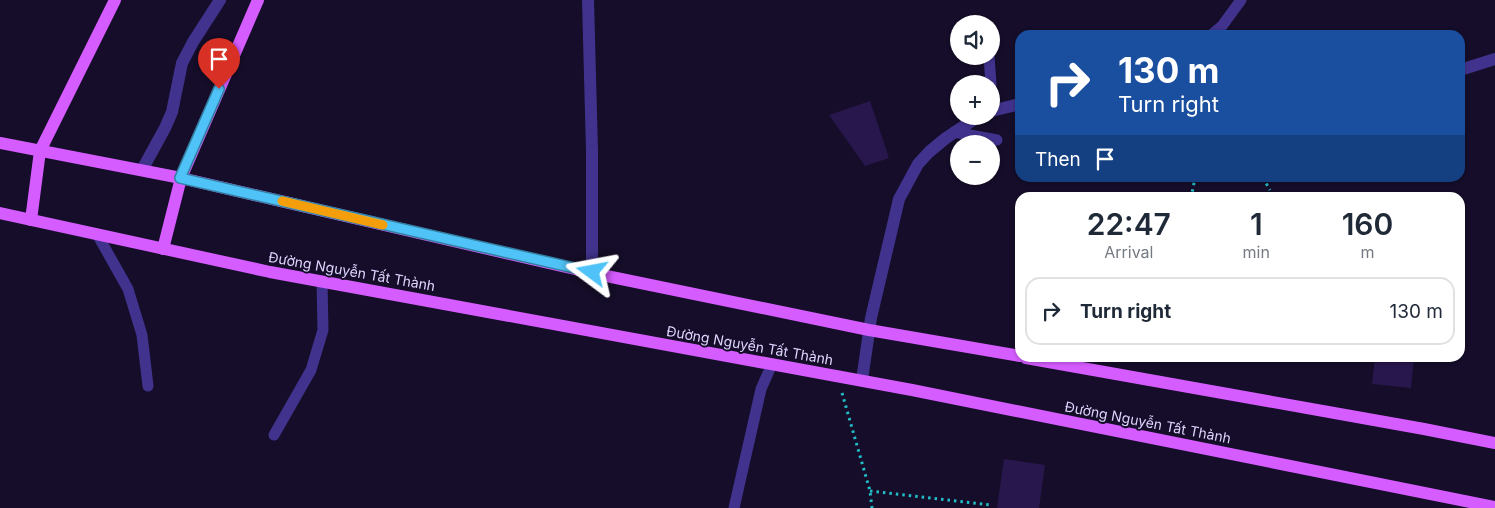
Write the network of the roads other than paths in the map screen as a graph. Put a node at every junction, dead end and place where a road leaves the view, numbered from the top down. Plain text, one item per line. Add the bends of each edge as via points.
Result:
1 (115, 0) edge
2 (220, 0) edge
3 (258, 0) edge
4 (588, 0) edge
5 (1240, 0) edge
6 (1217, 30) edge
7 (1495, 59) edge
8 (1465, 68) edge
9 (1015, 105) edge
10 (1000, 109) edge
11 (965, 125) edge
12 (954, 132) junction
13 (970, 135) edge
14 (0, 143) edge
15 (40, 151) junction
16 (142, 170) junction
17 (180, 178) junction
18 (0, 213) edge
19 (31, 220) junction
20 (97, 234) junction
21 (163, 248) junction
22 (592, 272) junction
23 (322, 281) junction
24 (869, 330) junction
25 (1015, 355) edge
26 (1048, 362) edge
27 (772, 364) junction
28 (862, 380) junction
29 (148, 386) dead end
30 (274, 435) dead end
31 (1495, 443) edge
32 (1495, 507) edge
33 (734, 508) edge

1 - 15 main road
2 - 16 street via 182,63 172,112
3 - 17 main road
4 - 22 street
5 - 6 lane
7 - 8 street
9 - 10 street
11 - 12 street
12 - 13 lane
12 - 24 street via 918,164 899,199
14 - 15 main road
15 - 16 main road
15 - 19 main road
16 - 17 main road
17 - 21 main road
17 - 22 main road
18 - 19 main road, Đường Nguyễn Tất Thành
19 - 20 main road, Đường Nguyễn Tất Thành
20 - 21 main road, Đường Nguyễn Tất Thành
20 - 29 lane via 128,289 142,335
21 - 23 main road, Đường Nguyễn Tất Thành
22 - 24 main road
23 - 27 main road, Đường Nguyễn Tất Thành
23 - 30 lane via 323,330 311,370
24 - 25 main road
24 - 28 street
26 - 31 main road
27 - 28 main road, Đường Nguyễn Tất Thành
27 - 33 lane via 761,389
28 - 32 main road, Đường Nguyễn Tất Thành

